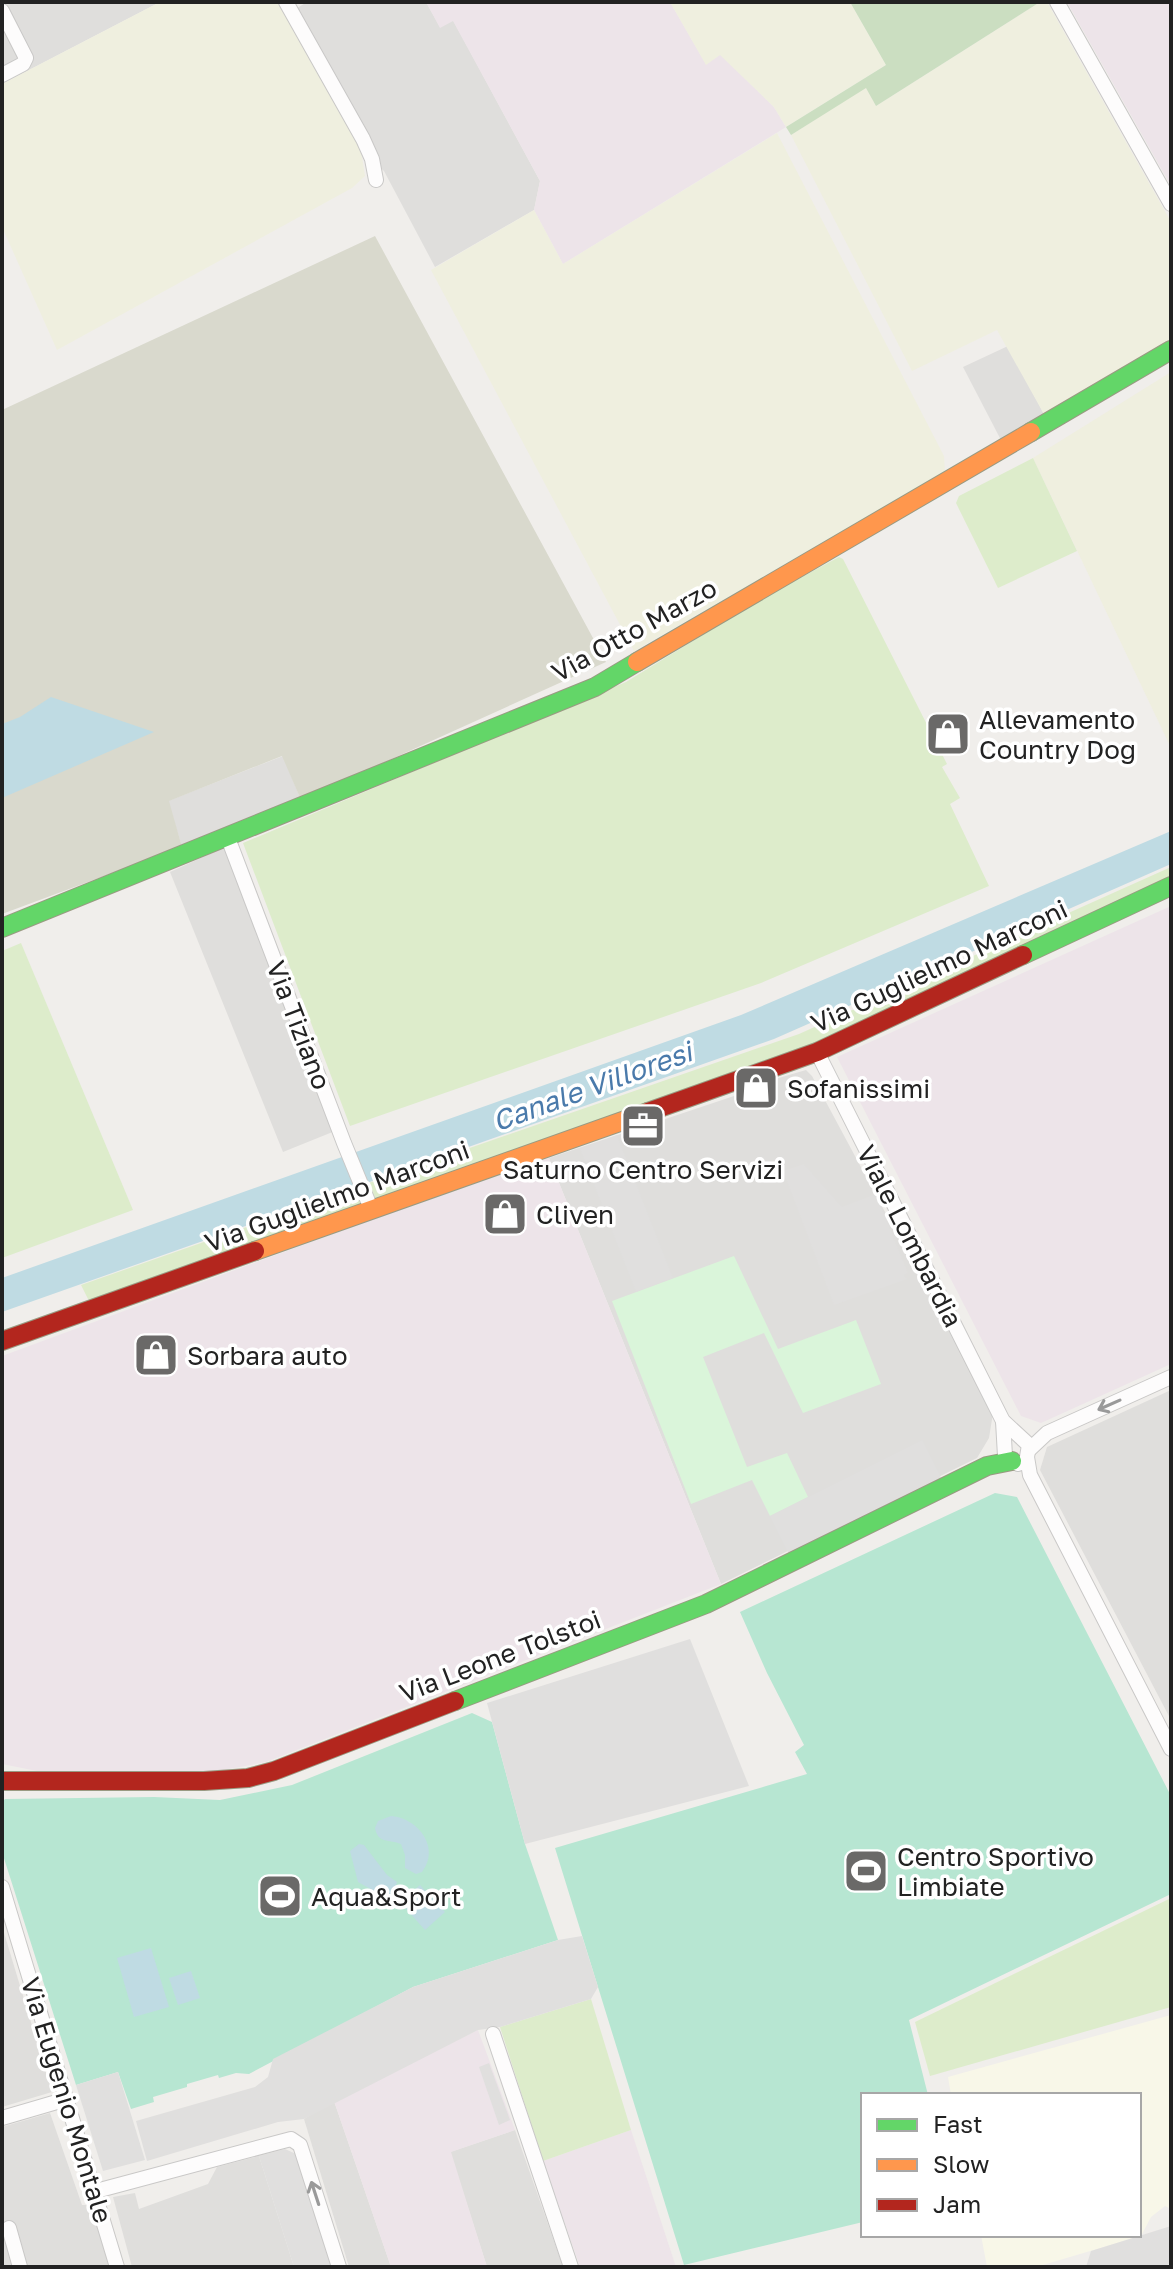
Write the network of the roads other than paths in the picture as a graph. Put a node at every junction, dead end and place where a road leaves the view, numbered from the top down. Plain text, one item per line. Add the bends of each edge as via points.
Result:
1 (286, 2) edge
2 (1057, 2) edge
3 (2, 11) edge
4 (2, 75) edge
5 (376, 180) dead end
6 (1171, 204) edge
7 (1171, 350) edge
8 (228, 838) junction
9 (1171, 886) edge
10 (2, 928) edge
11 (817, 1052) junction
12 (372, 1211) junction
13 (2, 1341) edge
14 (1171, 1377) edge
15 (1016, 1449) junction
16 (1171, 1749) edge
17 (2, 1781) edge
18 (2, 1887) edge
19 (493, 2034) dead end
20 (67, 2099) junction
21 (2, 2118) edge
22 (96, 2191) junction
23 (9, 2228) dead end
24 (20, 2267) edge
25 (117, 2267) edge
26 (339, 2267) edge
27 (571, 2267) edge

1 - 5 street via 363,139
2 - 6 street
3 - 4 street via 26,58
7 - 8 street, Via Otto Marzo via 595,687
8 - 10 street, Via Otto Marzo
8 - 12 street, Via Tiziano
9 - 11 street, Via Guglielmo Marconi
11 - 12 street, Via Guglielmo Marconi
11 - 15 street, Viale Lombardia
12 - 13 street, Via Guglielmo Marconi
14 -> 15 street
15 - 16 street
15 - 17 street, Via Leone Tolstoi via 706,1604 274,1771 204,1781
18 - 20 street, Via Eugenio Montale
19 - 27 street
20 - 21 street
20 - 22 street, Via Eugenio Montale
22 - 25 street, Via Eugenio Montale
26 -> 22 street via 300,2145 291,2139
23 - 24 street

